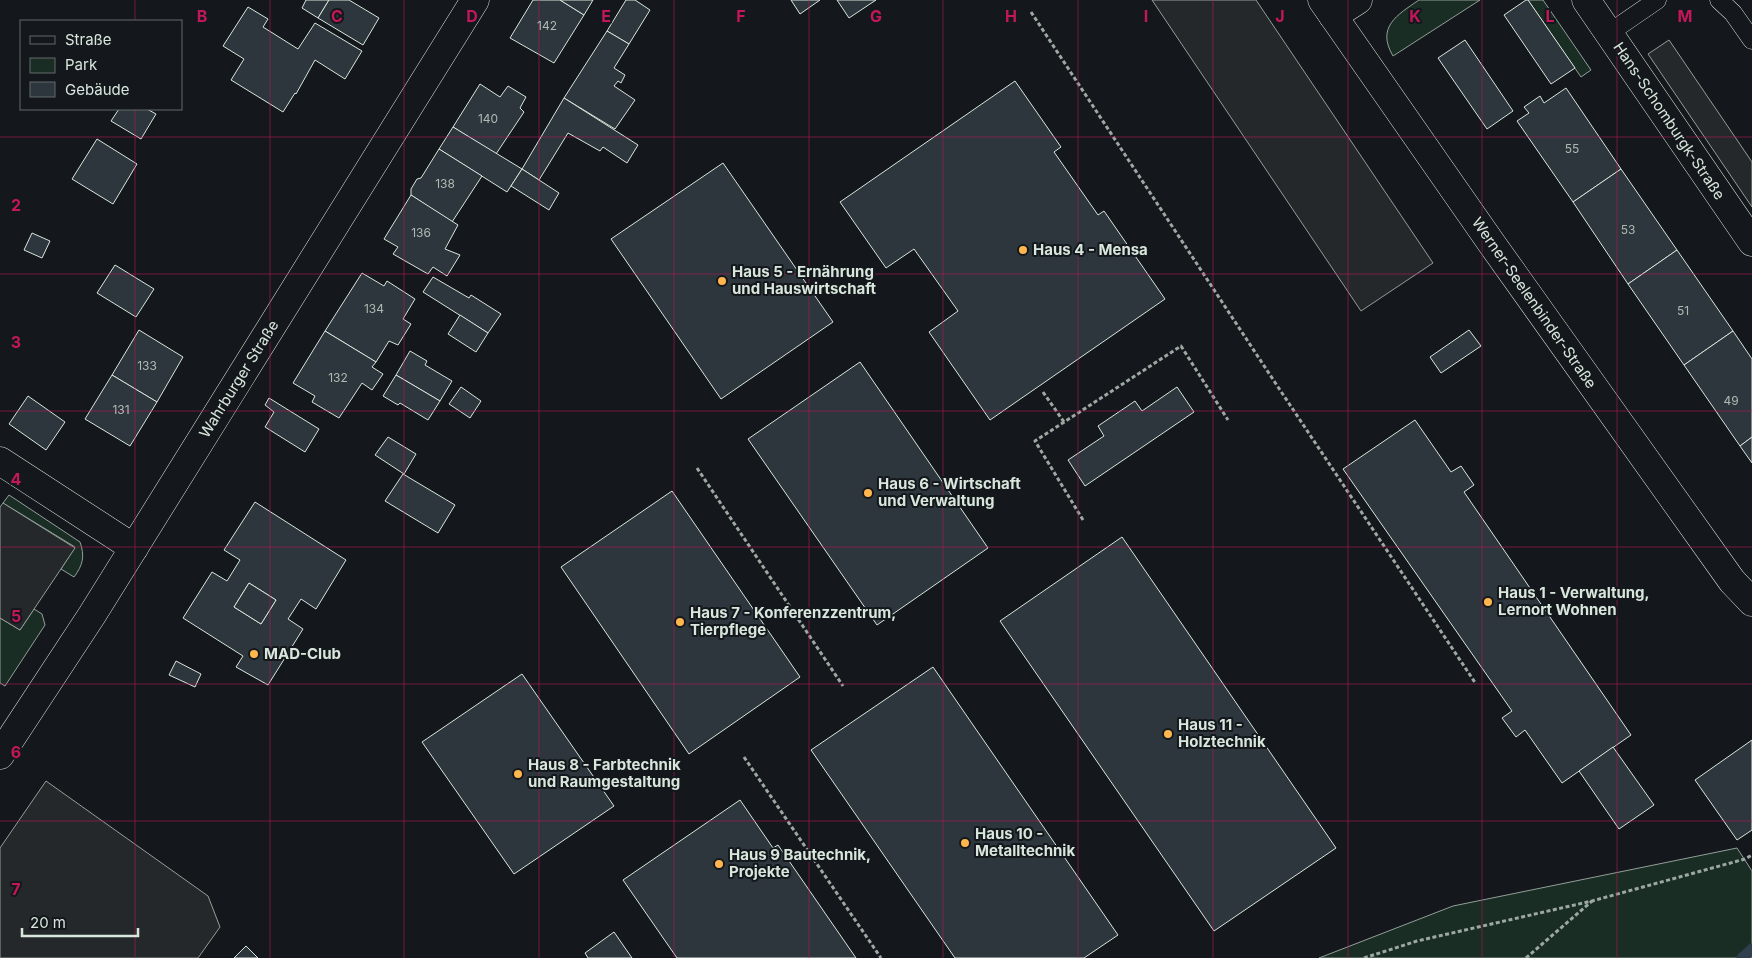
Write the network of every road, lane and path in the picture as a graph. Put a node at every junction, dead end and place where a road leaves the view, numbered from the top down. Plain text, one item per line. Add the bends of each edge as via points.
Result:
1 (475, 0) edge
2 (1358, 0) edge
3 (1586, 0) edge
4 (1656, 0) edge
5 (1719, 0) edge
6 (1328, 8) edge
7 (1031, 12) dead end
8 (1609, 33) junction
9 (1752, 40) edge
10 (1752, 242) edge
11 (1043, 392) dead end
12 (1228, 420) dead end
13 (1064, 422) junction
14 (0, 461) edge
15 (697, 468) dead end
16 (1083, 520) dead end
17 (134, 548) junction
18 (1752, 602) edge
19 (1476, 684) dead end
20 (843, 686) dead end
21 (0, 755) edge
22 (744, 757) dead end
23 (1752, 855) edge
24 (1592, 901) junction
25 (881, 958) edge
26 (1364, 958) edge
27 (1526, 958) edge

1 - 17 street, Wahrburger Straße
2 - 6 street
3 - 8 street, Hans-Schomburgk-Straße
4 - 8 lane
5 - 9 lane via 1734,13
6 - 18 street, Werner-Seelenbinder-Straße via 1732,581
7 - 19 path
8 - 10 street, Hans-Schomburgk-Straße
11 - 13 path
12 - 13 path via 1181,346
13 - 16 path via 1035,440
14 - 17 street
15 - 20 path
17 - 21 street, Wahrburger Straße
22 - 25 path
23 - 24 path via 1745,860
24 - 26 path via 1417,940
24 - 27 path

